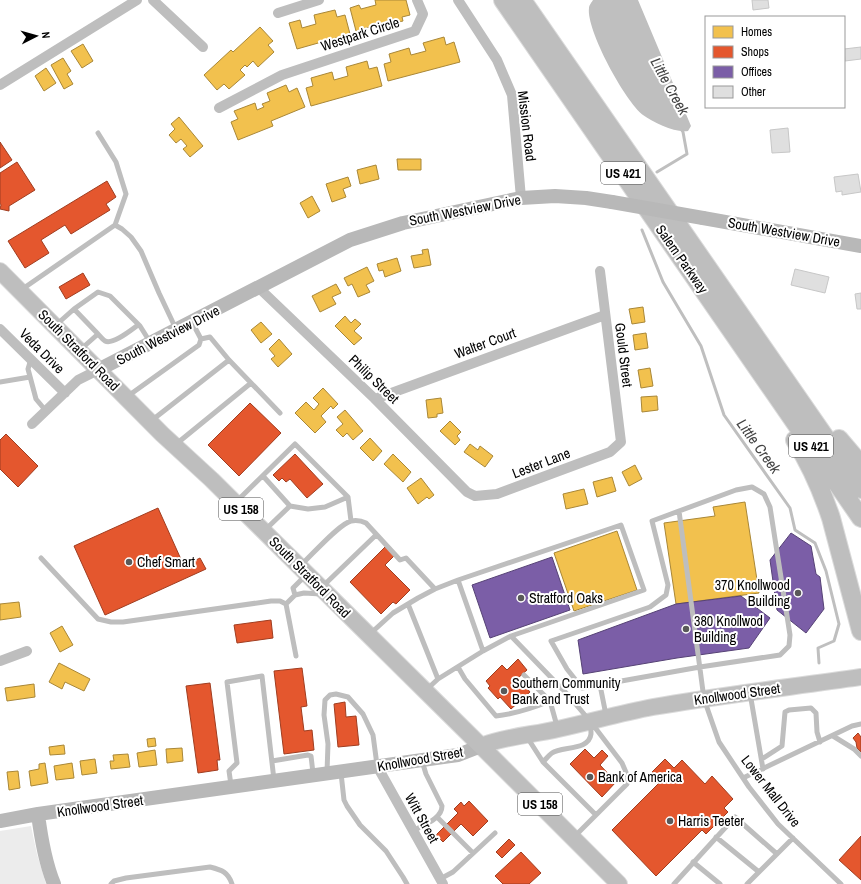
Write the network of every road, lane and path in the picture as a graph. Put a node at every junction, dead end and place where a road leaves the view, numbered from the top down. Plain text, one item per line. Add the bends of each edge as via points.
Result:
1 (137, 0) edge
2 (154, 0) edge
3 (319, 0) edge
4 (417, 0) edge
5 (458, 0) edge
6 (503, 0) edge
7 (522, 0) edge
8 (278, 13) dead end
9 (203, 47) dead end
10 (0, 85) edge
11 (219, 108) dead end
12 (98, 133) dead end
13 (522, 198) junction
14 (115, 225) junction
15 (861, 246) edge
16 (0, 271) edge
17 (600, 271) dead end
18 (259, 288) junction
19 (20, 291) junction
20 (74, 309) junction
21 (605, 314) junction
22 (192, 322) junction
23 (138, 325) junction
24 (55, 326) junction
25 (0, 329) edge
26 (177, 330) junction
27 (98, 334) junction
28 (201, 339) junction
29 (151, 343) junction
30 (79, 351) junction
31 (30, 359) junction
32 (230, 360) junction
33 (766, 367) junction
34 (98, 370) junction
35 (30, 377) junction
36 (0, 382) edge
37 (251, 384) junction
38 (65, 393) junction
39 (126, 398) junction
40 (375, 399) junction
41 (46, 411) junction
42 (280, 413) dead end
43 (150, 422) junction
44 (32, 424) dead end
45 (621, 442) joint
46 (175, 445) junction
47 (861, 465) edge
48 (263, 476) junction
49 (861, 489) edge
50 (468, 492) joint
51 (348, 497) junction
52 (235, 503) junction
53 (290, 506) junction
54 (679, 511) junction
55 (861, 518) edge
56 (351, 521) junction
57 (263, 531) junction
58 (376, 535) junction
59 (41, 558) dead end
60 (304, 570) junction
61 (458, 580) junction
62 (435, 589) junction
63 (325, 591) junction
64 (294, 595) junction
65 (286, 604) junction
66 (408, 604) junction
67 (861, 631) edge
68 (369, 635) junction
69 (511, 636) junction
70 (27, 651) dead end
71 (483, 651) junction
72 (296, 656) dead end
73 (0, 661) edge
74 (458, 667) junction
75 (700, 667) junction
76 (524, 675) dead end
77 (861, 677) edge
78 (438, 679) junction
79 (600, 685) junction
80 (426, 691) junction
81 (750, 692) junction
82 (704, 699) junction
83 (550, 701) junction
84 (606, 717) junction
85 (590, 721) junction
86 (861, 724) edge
87 (855, 725) junction
88 (861, 728) edge
89 (557, 729) junction
90 (526, 735) junction
91 (833, 736) junction
92 (820, 742) junction
93 (482, 746) junction
94 (861, 756) edge
95 (762, 759) junction
96 (272, 760) junction
97 (421, 760) junction
98 (543, 762) junction
99 (377, 766) junction
100 (763, 769) junction
101 (340, 772) junction
102 (320, 775) junction
103 (744, 778) junction
104 (274, 781) junction
105 (231, 787) junction
106 (38, 814) junction
107 (596, 815) junction
108 (437, 817) junction
109 (0, 821) edge
110 (413, 831) junction
111 (495, 833) dead end
112 (716, 837) junction
113 (574, 838) junction
114 (793, 838) junction
115 (473, 853) junction
116 (777, 854) junction
117 (693, 862) junction
118 (759, 872) junction
119 (441, 882) edge
120 (54, 884) edge
121 (111, 884) edge
122 (232, 884) edge
123 (407, 884) edge
124 (619, 884) edge
125 (674, 884) edge
126 (720, 884) edge
127 (747, 884) edge
128 (841, 884) edge

1 - 10 street
2 - 9 street
3 - 8 street
4 - 11 street, Westpark Circle via 423,14 415,31 282,75
5 - 13 street, Mission Road via 497,60 512,95
6 - 33 highway, Salem Parkway / US 421
7 - 33 highway, Salem Parkway / US 421
12 - 14 lane via 116,162 126,194
13 - 15 street, South Westview Drive, bridge via 586,198
13 - 18 street, South Westview Drive via 403,223 350,240
14 - 19 lane
14 - 26 lane via 131,236 141,251
16 - 19 main road, South Stratford Road / US 158
17 - 21 street, Gould Street
18 - 22 street, South Westview Drive
18 - 40 street, Philip Street
19 - 24 main road, South Stratford Road / US 158
20 - 23 lane via 98,292 110,296
20 - 24 lane
20 - 27 lane
21 - 40 street, Walter Court
21 - 45 street, Gould Street
22 - 26 street, South Westview Drive
22 - 28 lane
23 - 27 lane via 112,342 105,341
23 - 29 lane
24 - 30 main road, South Stratford Road / US 158
25 - 31 street, Veda Drive
26 - 29 street, South Westview Drive
27 - 30 lane
28 - 32 lane via 210,337
28 - 39 lane via 199,345
29 - 34 street, South Westview Drive
30 - 34 main road, South Stratford Road / US 158
31 - 35 lane
31 - 38 street, Veda Drive
32 - 37 lane
32 - 43 lane
33 - 47 highway via 786,366
33 - 49 highway, Salem Parkway / US 421
33 - 55 highway, Salem Parkway / US 421
33 - 67 highway via 762,389 796,442 825,501
34 - 38 street via 78,380
34 - 39 main road, South Stratford Road / US 158
35 - 36 lane
35 - 41 lane via 36,398
37 - 42 lane
37 - 46 lane
38 - 41 street
39 - 43 main road, South Stratford Road / US 158
40 - 50 street, Philip Street
41 - 44 street
43 - 46 main road, South Stratford Road / US 158
45 - 50 street, Lester Lane via 610,452 497,494 475,496
46 - 52 main road, South Stratford Road / US 158
48 - 51 lane via 295,444
48 - 52 lane
48 - 53 lane
51 - 53 lane via 325,507 308,509
51 - 56 lane
52 - 57 main road, South Stratford Road / US 158
53 - 57 lane
54 - 75 lane, Lower Mall Drive
54 - 75 lane via 736,490 752,488 764,494 770,507 790,635 789,646 780,655
54 - 79 lane via 652,520 668,585 666,595 650,607 551,641 567,669 582,688
56 - 58 lane via 366,523
56 - 60 lane via 340,526
57 - 60 main road, South Stratford Road / US 158
58 - 62 lane via 400,560 406,558
58 - 63 lane
59 - 65 lane via 98,619 111,622 271,601
60 - 63 main road, South Stratford Road / US 158
60 - 64 lane via 293,588
61 - 62 lane
61 - 69 lane via 621,525 644,590
61 - 71 lane
62 - 66 lane
63 - 64 lane
63 - 68 main road, South Stratford Road / US 158
64 - 65 lane
65 - 72 lane
66 - 68 lane via 393,613
66 - 78 lane
68 - 80 main road, South Stratford Road / US 158
69 - 71 lane
69 - 85 lane
70 - 73 street
71 - 74 lane
74 - 78 lane
74 - 83 lane via 496,716
75 - 79 lane
75 - 82 lane, Lower Mall Drive
76 - 83 lane
77 - 81 main road, Knollwood Street
78 - 80 lane
79 - 84 lane
80 - 93 main road, South Stratford Road / US 158
81 - 82 main road, Knollwood Street
81 - 95 lane
82 - 84 main road, Knollwood Street
82 - 103 lane, Lower Mall Drive via 719,742
83 - 89 lane
84 - 85 main road, Knollwood Street
85 - 89 main road, Knollwood Street
85 - 98 lane via 591,735 584,744 552,752
85 - 107 lane via 622,763 628,777 626,784
86 - 87 lane
87 - 88 lane
87 - 91 lane
89 - 90 main road, Knollwood Street
90 - 93 main road, Knollwood Street
90 - 98 lane
91 - 92 lane
91 - 94 lane
92 - 95 lane via 816,713 811,708 789,710 785,712 782,746
92 - 100 lane
93 - 97 street, Knollwood Street via 458,755
93 - 113 main road, South Stratford Road / US 158
95 - 100 lane
96 - 102 lane via 308,755 311,756
96 - 104 lane
96 - 105 lane via 262,676 227,682 237,763 229,771
97 - 99 street, Knollwood Street
97 - 108 lane via 442,806
98 - 107 lane
99 - 101 street, Knollwood Street
99 - 102 lane via 373,734 363,714 348,697 336,694 325,700 324,715 328,744
99 - 110 street, Witt Street
100 - 103 lane
101 - 102 street, Knollwood Street
101 - 123 lane via 347,806 360,825 386,851
102 - 104 street, Knollwood Street
103 - 114 lane, Lower Mall Drive via 778,824
104 - 105 street, Knollwood Street
105 - 106 street, Knollwood Street
106 - 109 street, Knollwood Street
106 - 120 street via 42,842
107 - 113 lane
108 - 110 lane
108 - 115 lane
110 - 119 street, Witt Street
111 - 115 lane
112 - 116 lane via 735,817
112 - 117 lane
112 - 118 lane
113 - 124 main road, South Stratford Road / US 158
114 - 116 lane
114 - 128 lane, Lower Mall Drive
115 - 119 lane
116 - 118 lane
117 - 125 lane
117 - 126 lane
118 - 127 lane
121 - 122 lane via 126,878 210,867 226,873

